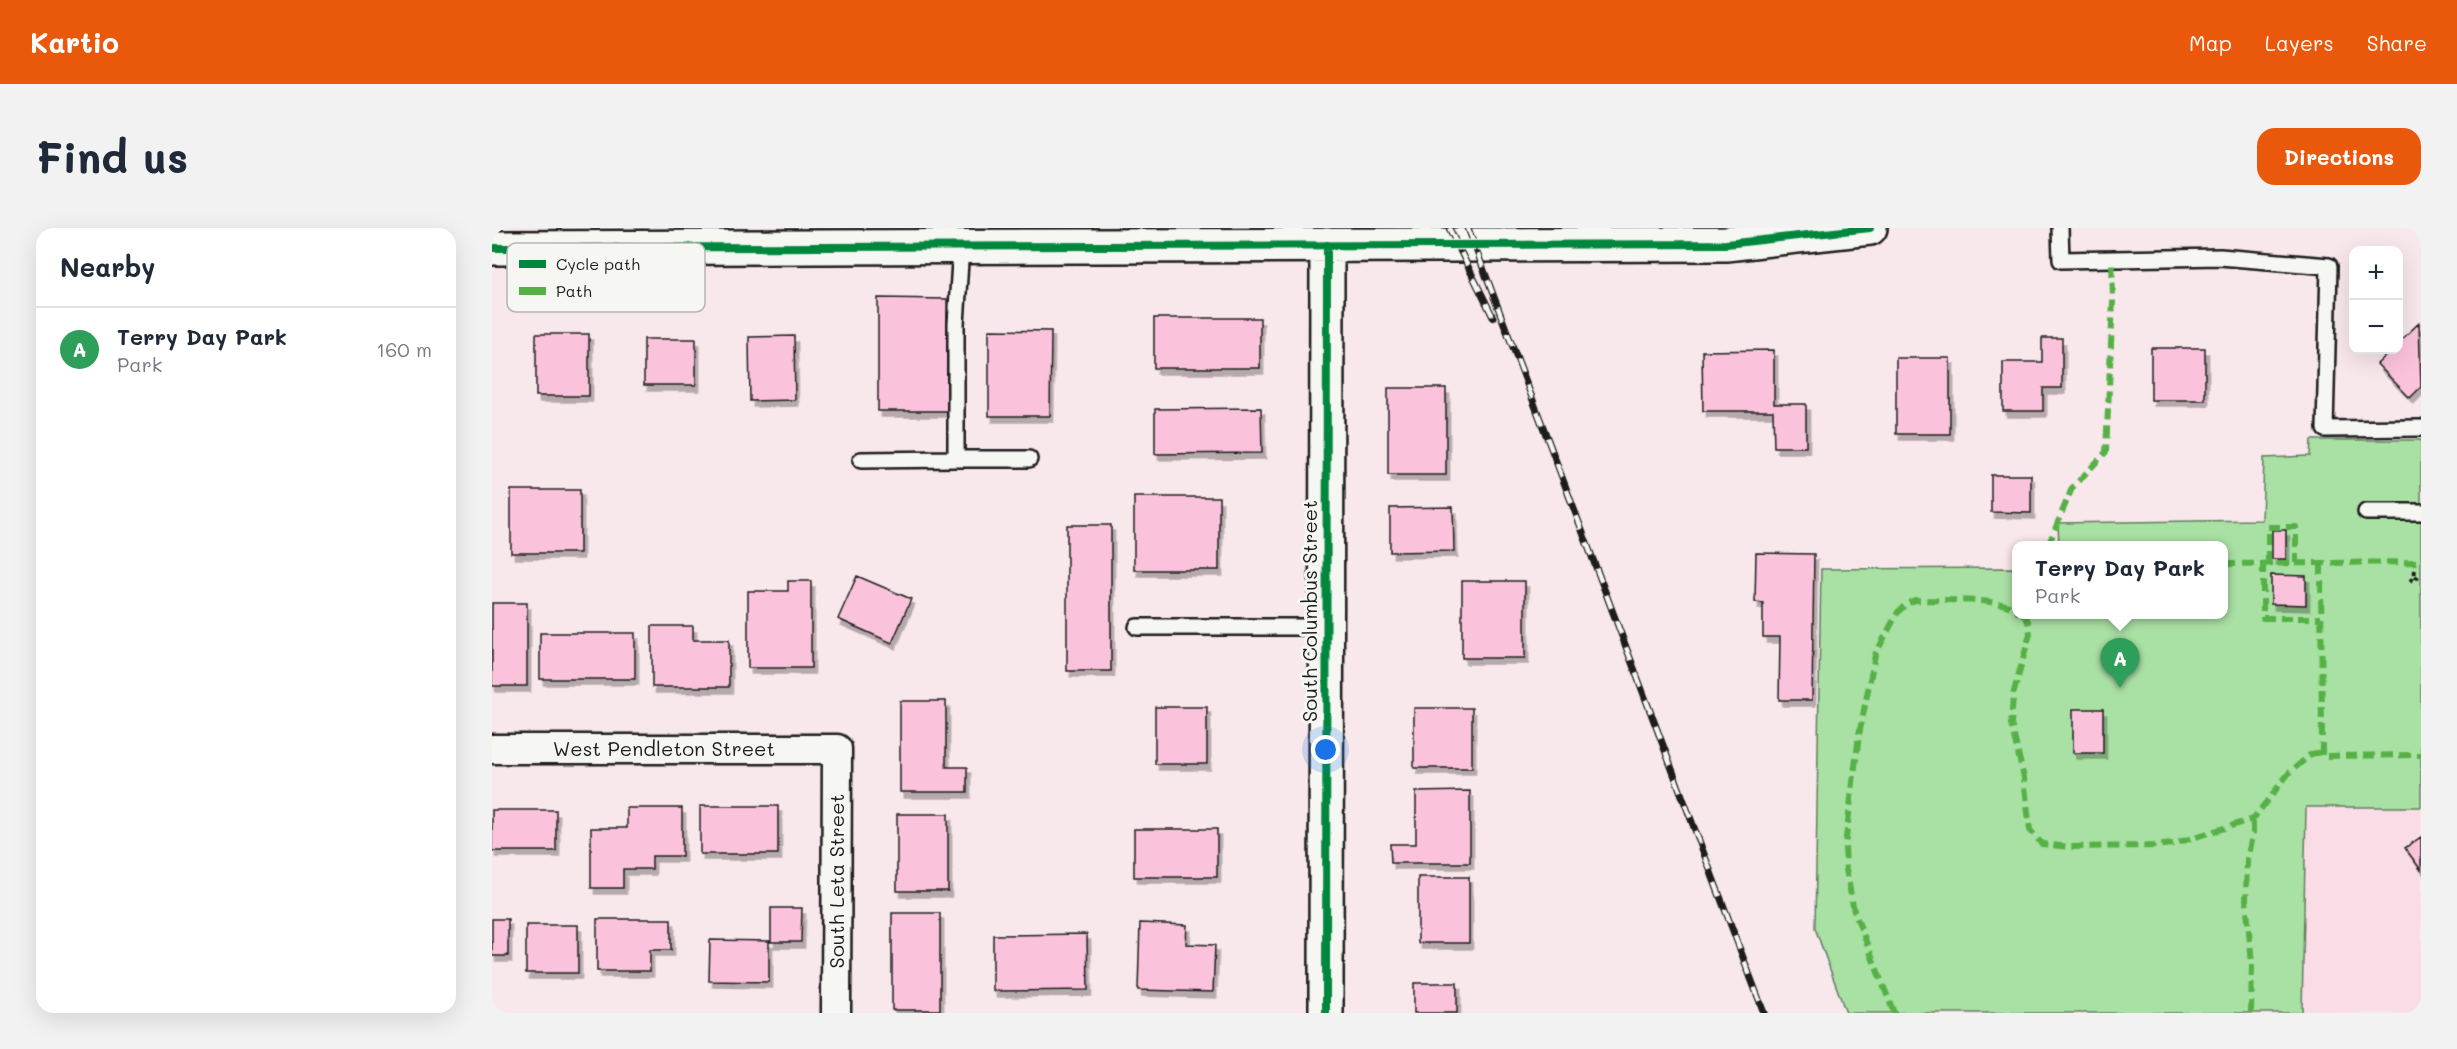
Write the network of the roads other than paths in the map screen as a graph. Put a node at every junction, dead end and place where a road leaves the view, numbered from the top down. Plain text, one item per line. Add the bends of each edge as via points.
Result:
1 (1870, 228) edge
2 (2060, 228) edge
3 (1723, 236) edge
4 (634, 237) edge
5 (961, 237) edge
6 (557, 243) edge
7 (1327, 245) junction
8 (507, 247) edge
9 (492, 248) edge
10 (2421, 428) edge
11 (956, 459) junction
12 (1029, 459) dead end
13 (861, 460) dead end
14 (2366, 512) dead end
15 (2421, 512) edge
16 (1137, 627) dead end
17 (1327, 627) junction
18 (492, 749) edge
19 (837, 749) joint
20 (836, 1013) edge
21 (1326, 1013) edge

1 - 3 main road
2 - 10 lane via 2061,260 2220,257 2329,266 2325,429
3 - 7 main road
4 - 5 main road
4 - 6 main road
5 - 7 main road
5 - 11 lane via 956,324
7 - 17 main road, South Columbus Street
8 - 9 main road
11 - 12 lane
11 - 13 lane
14 - 15 lane
16 - 17 lane
17 - 21 main road, South Columbus Street
18 - 19 street, West Pendleton Street
19 - 20 street, South Leta Street

